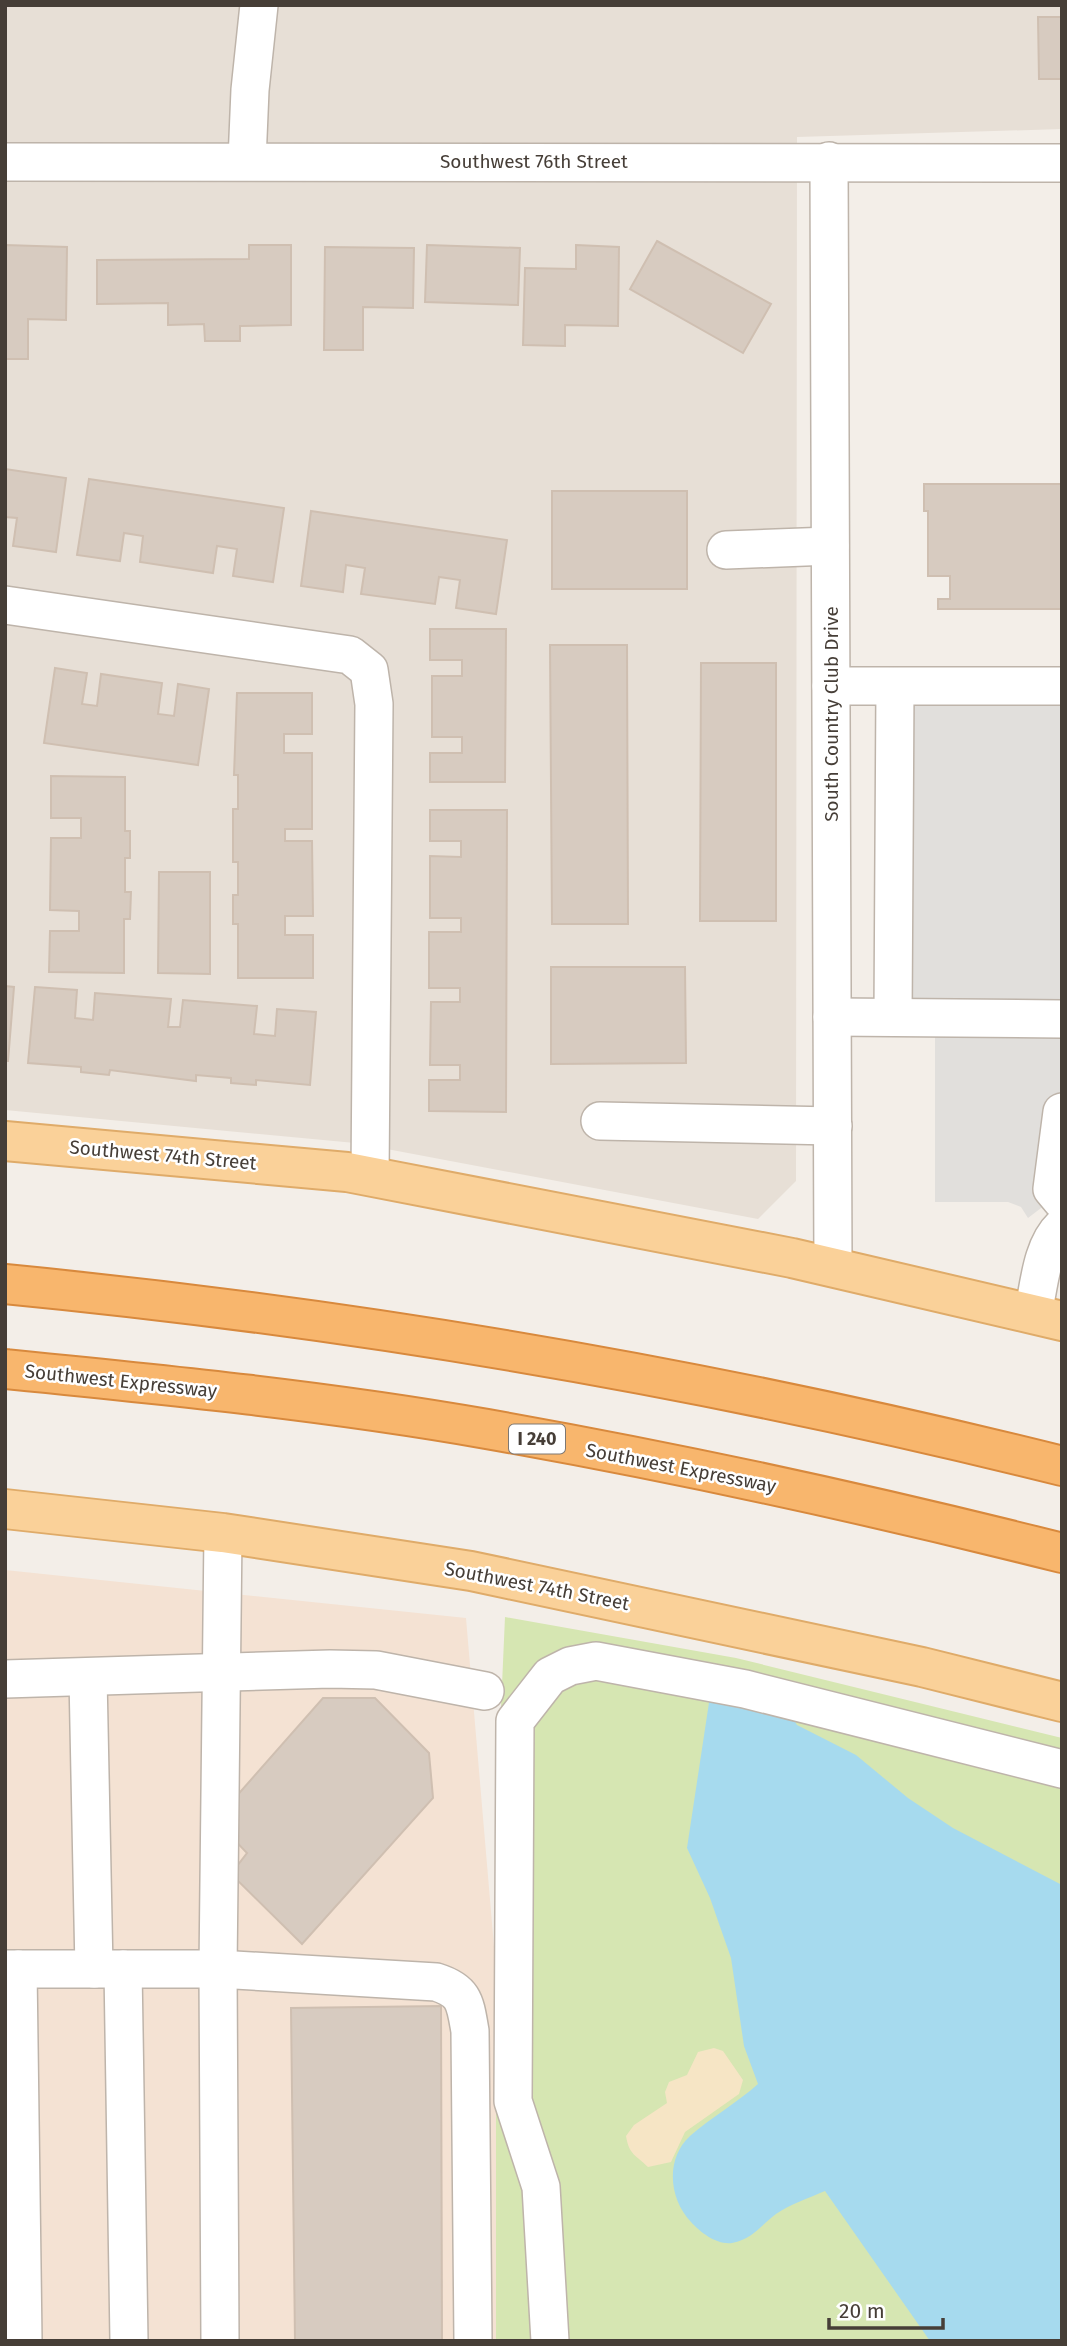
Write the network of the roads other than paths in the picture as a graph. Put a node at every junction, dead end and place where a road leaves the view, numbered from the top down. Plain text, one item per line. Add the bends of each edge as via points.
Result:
1 (259, 5) edge
2 (247, 161) junction
3 (829, 161) junction
4 (5, 162) edge
5 (1062, 163) edge
6 (830, 547) junction
7 (726, 550) dead end
8 (5, 605) edge
9 (831, 686) junction
10 (1062, 686) edge
11 (895, 687) junction
12 (832, 1017) junction
13 (893, 1017) junction
14 (1062, 1019) edge
15 (1062, 1112) edge
16 (600, 1121) dead end
17 (834, 1126) junction
18 (5, 1141) edge
19 (370, 1176) junction
20 (1062, 1201) edge
21 (1062, 1227) edge
22 (834, 1267) junction
23 (5, 1284) edge
24 (1047, 1318) edge
25 (5, 1369) edge
26 (1062, 1466) edge
27 (5, 1509) edge
28 (223, 1533) junction
29 (1062, 1553) edge
30 (221, 1674) junction
31 (88, 1677) junction
32 (5, 1679) edge
33 (485, 1691) dead end
34 (1062, 1702) edge
35 (1062, 1769) edge
36 (12, 1969) edge
37 (108, 1969) junction
38 (218, 1969) junction
39 (23, 2341) edge
40 (128, 2341) edge
41 (220, 2341) edge
42 (472, 2341) edge
43 (550, 2341) edge

1 - 2 street
2 - 3 street, Southwest 76th Street
2 - 4 street, Southwest 76th Street
3 - 5 street, Southwest 76th Street
3 - 6 street, South Country Club Drive
6 - 7 street
6 - 9 street, South Country Club Drive
8 - 19 street via 350,655 369,670 374,704
9 - 11 street
9 - 12 street, South Country Club Drive
10 - 11 street
11 - 13 street
12 - 13 street
12 - 17 street, South Country Club Drive
13 - 14 street
15 - 20 street via 1052,1189
16 - 17 street
17 - 22 street, South Country Club Drive
18 - 19 main road, Southwest 74th Street
19 - 22 main road, Southwest 74th Street
21 - 24 street via 1054,1234 1045,1260
22 - 24 main road, Southwest 74th Street
23 - 26 highway via 213,1305 589,1362 768,1396
25 - 29 highway, Southwest Expressway / I 240 via 212,1390 485,1429 742,1479
27 - 28 main road, Southwest 74th Street
28 - 30 street
28 - 34 main road, Southwest 74th Street via 471,1571 922,1667
30 - 31 street
30 - 33 street via 376,1670
30 - 38 street
31 - 32 street
31 - 37 street
35 - 43 street via 745,1689 596,1661 550,1676 515,1721 513,2087 513,2101 541,2187
36 - 37 street
36 - 39 street
37 - 38 street
37 - 40 street
38 - 41 street
38 - 42 street via 436,1982 453,1987 465,2003 470,2031

